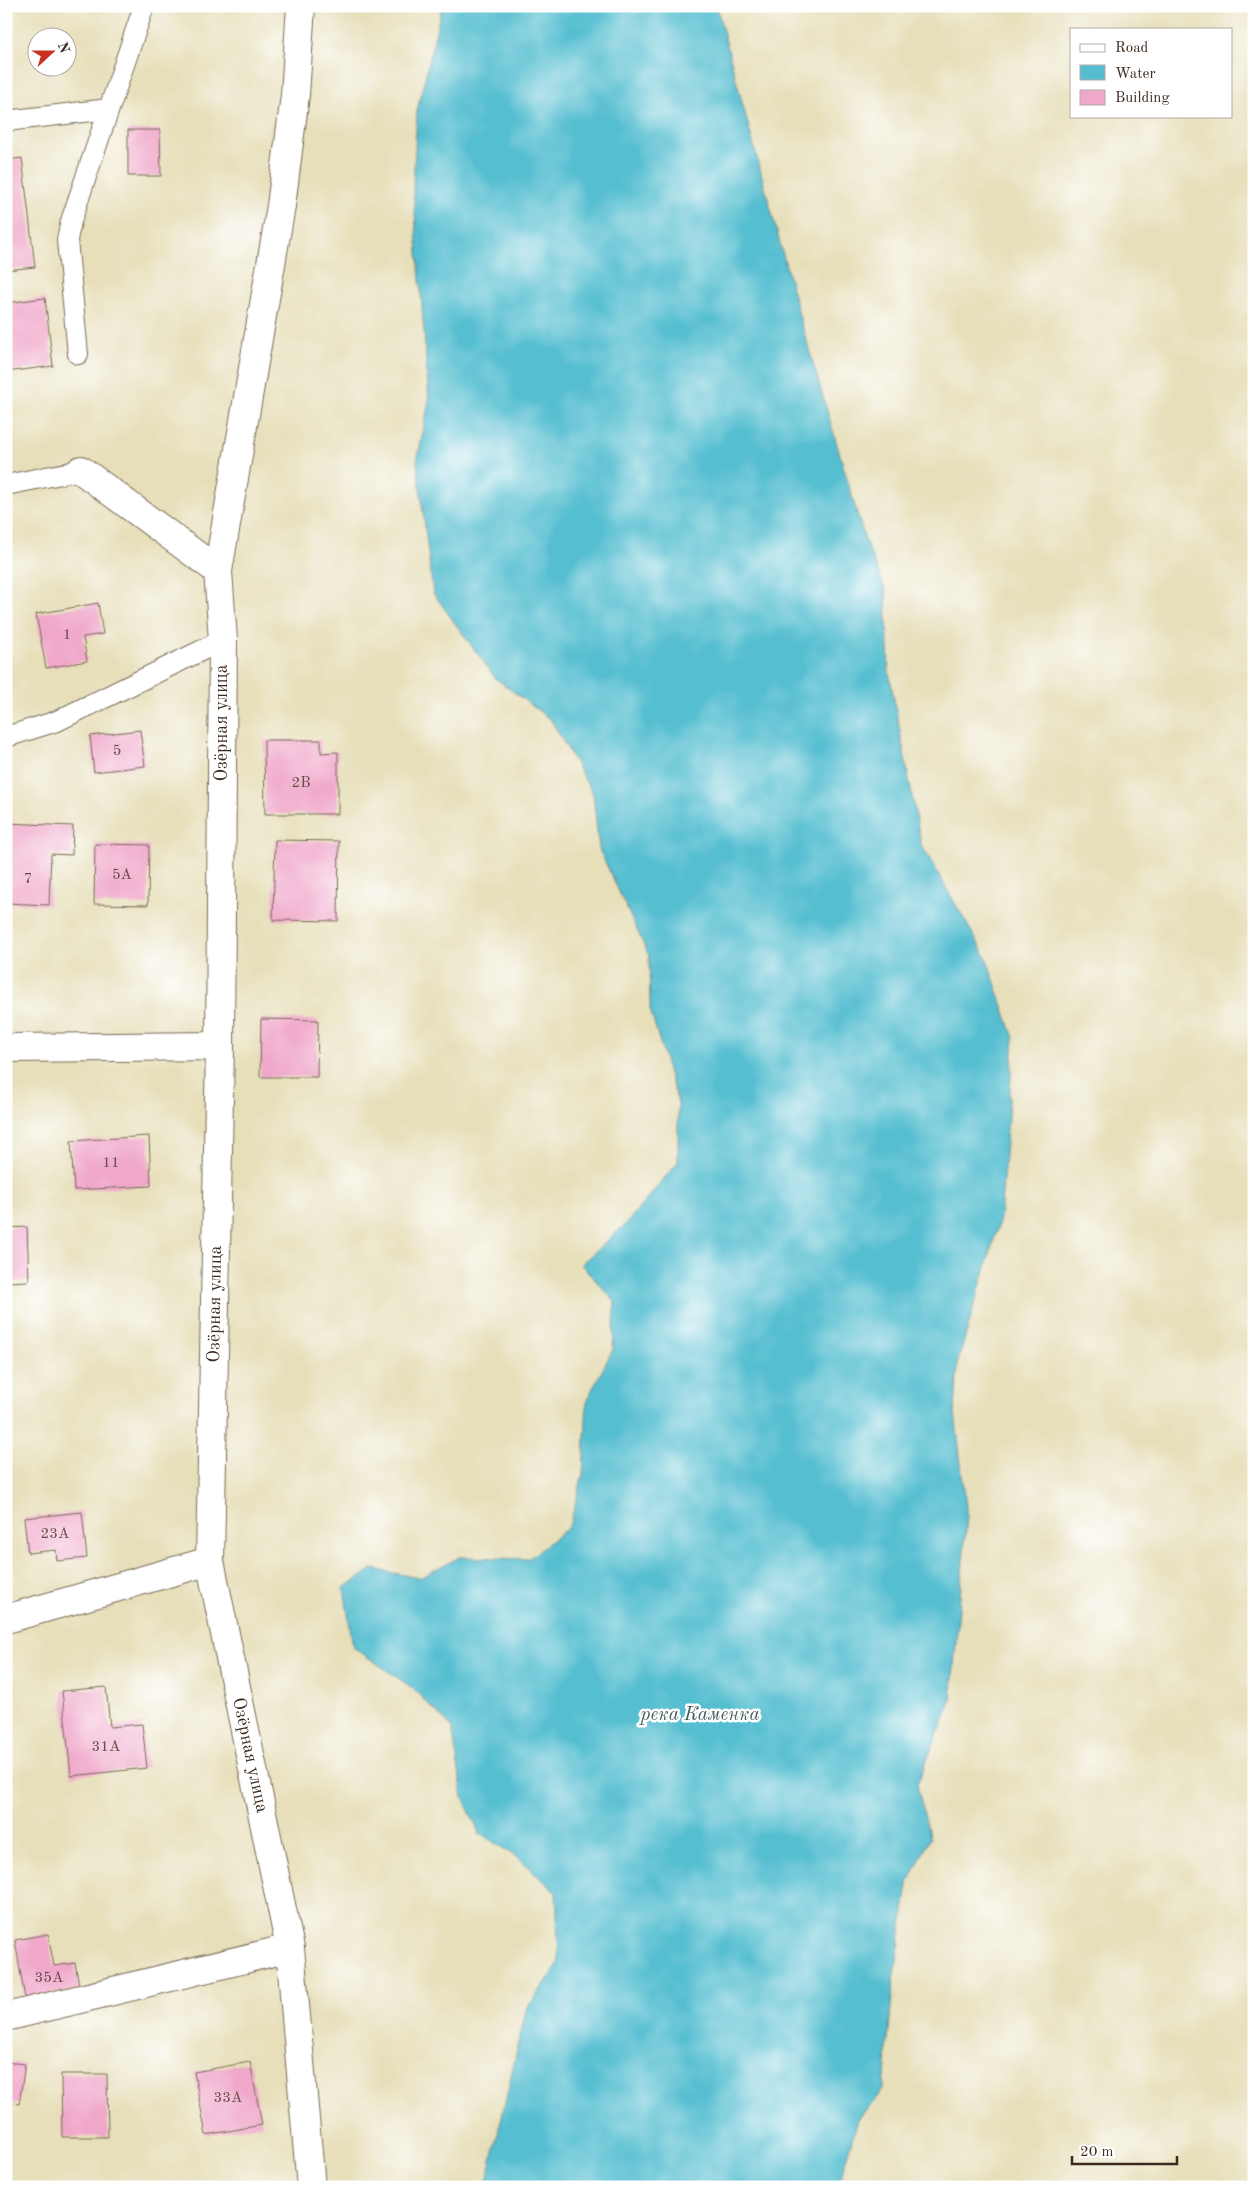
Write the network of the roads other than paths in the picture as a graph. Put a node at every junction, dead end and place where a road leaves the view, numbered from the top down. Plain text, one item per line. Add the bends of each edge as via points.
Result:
1 (144, 6) edge
2 (302, 6) edge
3 (109, 109) junction
4 (6, 121) edge
5 (78, 354) dead end
6 (81, 470) joint
7 (6, 485) edge
8 (218, 571) junction
9 (223, 640) junction
10 (6, 737) edge
11 (220, 1046) junction
12 (6, 1048) edge
13 (210, 1561) junction
14 (6, 1620) edge
15 (290, 1948) junction
16 (6, 2017) edge
17 (311, 2187) edge

1 - 3 lane
2 - 8 street, Озёрная улица via 281,206
3 - 4 lane
3 - 5 lane via 67,240
6 - 7 lane
6 - 8 street
8 - 9 street, Озёрная улица
9 - 10 lane via 57,721
9 - 11 street, Озёрная улица
11 - 12 street
11 - 13 street, Озёрная улица
13 - 14 street
13 - 15 street, Озёрная улица
15 - 16 street
15 - 17 street, Озёрная улица

